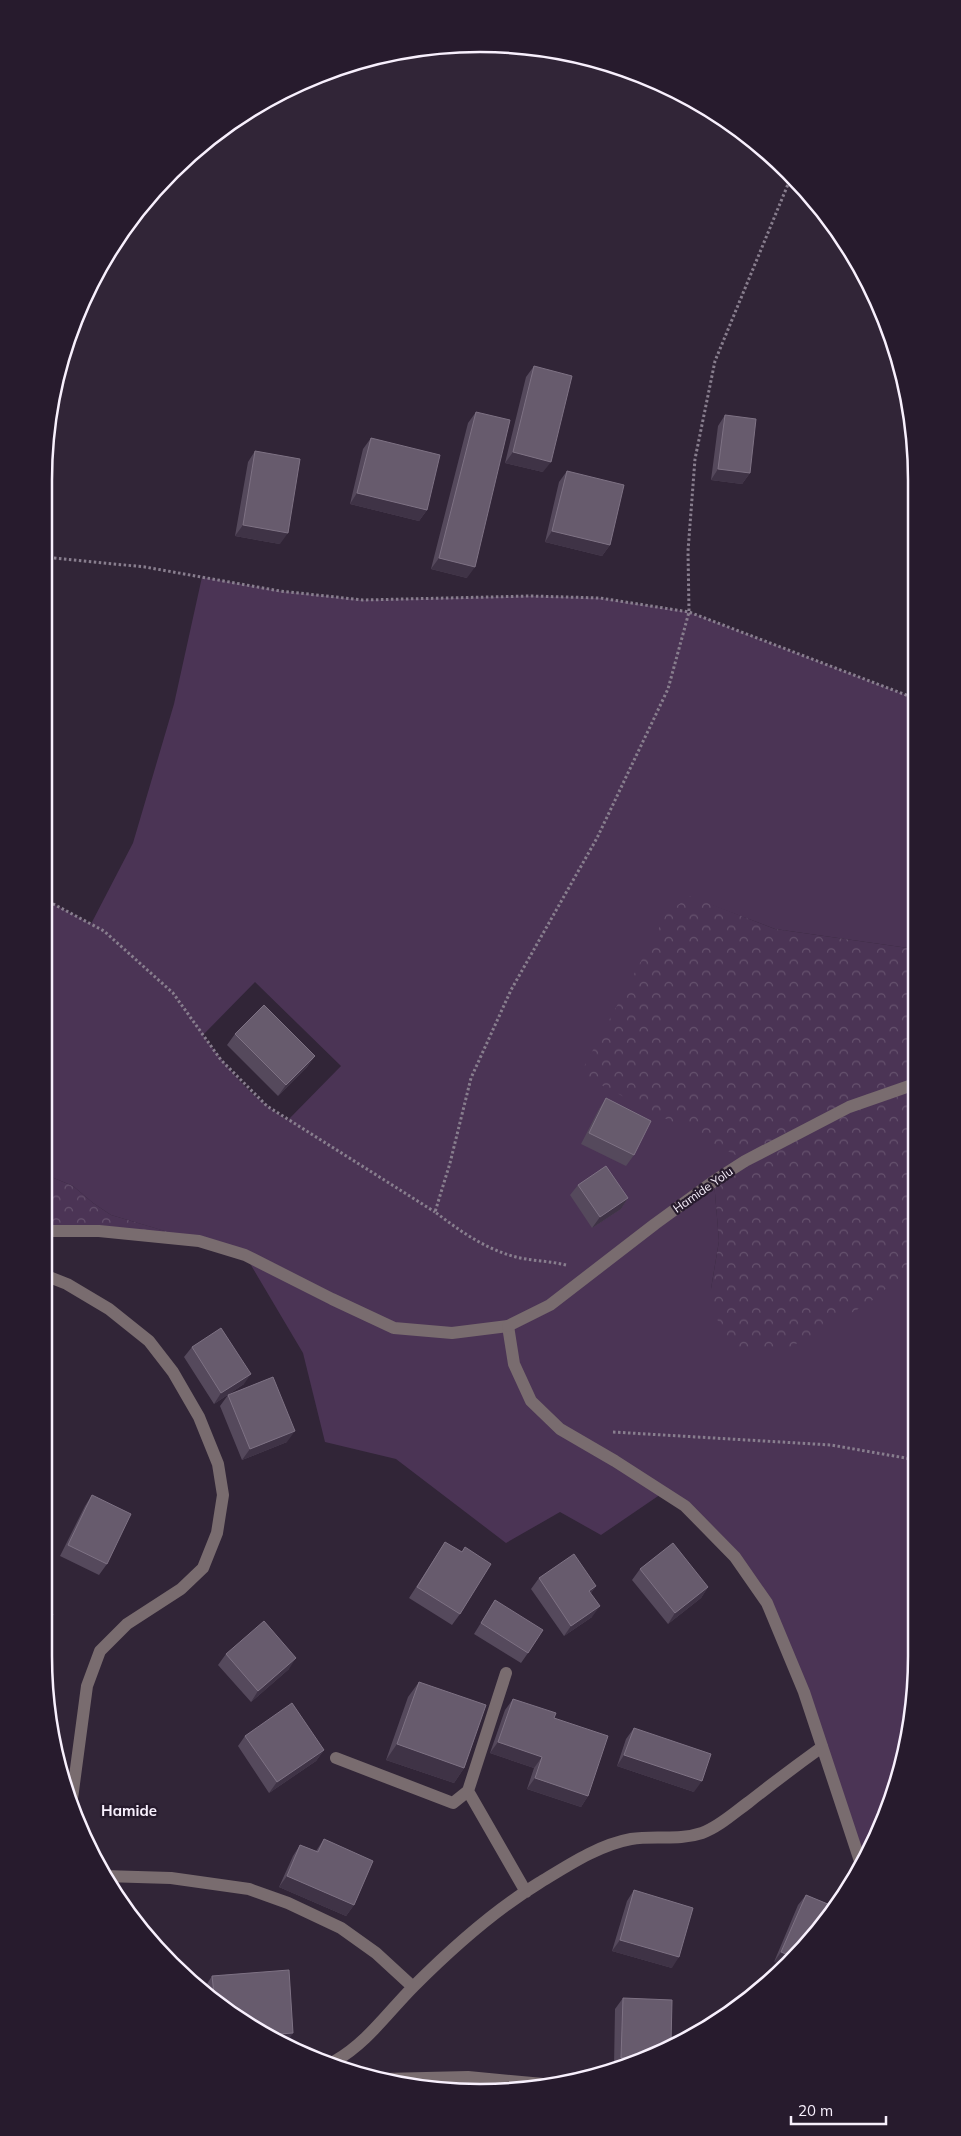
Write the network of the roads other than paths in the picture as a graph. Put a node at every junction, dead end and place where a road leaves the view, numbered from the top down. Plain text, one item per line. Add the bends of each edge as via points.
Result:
1 (908, 1087) edge
2 (52, 1231) edge
3 (52, 1278) edge
4 (508, 1326) junction
5 (506, 1673) dead end
6 (822, 1747) junction
7 (336, 1758) dead end
8 (73, 1788) edge
9 (468, 1791) junction
10 (858, 1856) edge
11 (114, 1876) edge
12 (526, 1892) junction
13 (413, 1988) junction
14 (338, 2059) edge
15 (415, 2078) edge
16 (519, 2082) edge

1 - 4 street, Hamide Yolu via 850,1107 745,1160 550,1305
2 - 4 street, Hamide Yolu via 99,1231 199,1241 245,1255 394,1328 452,1333
3 - 8 street via 109,1309 148,1341 173,1372 200,1417 218,1464 223,1495 217,1534 203,1568 181,1589 127,1624 100,1651 87,1686
4 - 6 street via 514,1364 531,1401 560,1429 685,1506 735,1557 767,1604 804,1692
5 - 9 street
6 - 10 street
6 - 12 street via 704,1832 684,1838 630,1839 588,1856
7 - 9 street via 453,1803
9 - 12 street
11 - 13 street via 171,1878 264,1894 340,1928 376,1952
12 - 13 street via 493,1915
13 - 14 street via 370,2035
15 - 16 street via 468,2077

